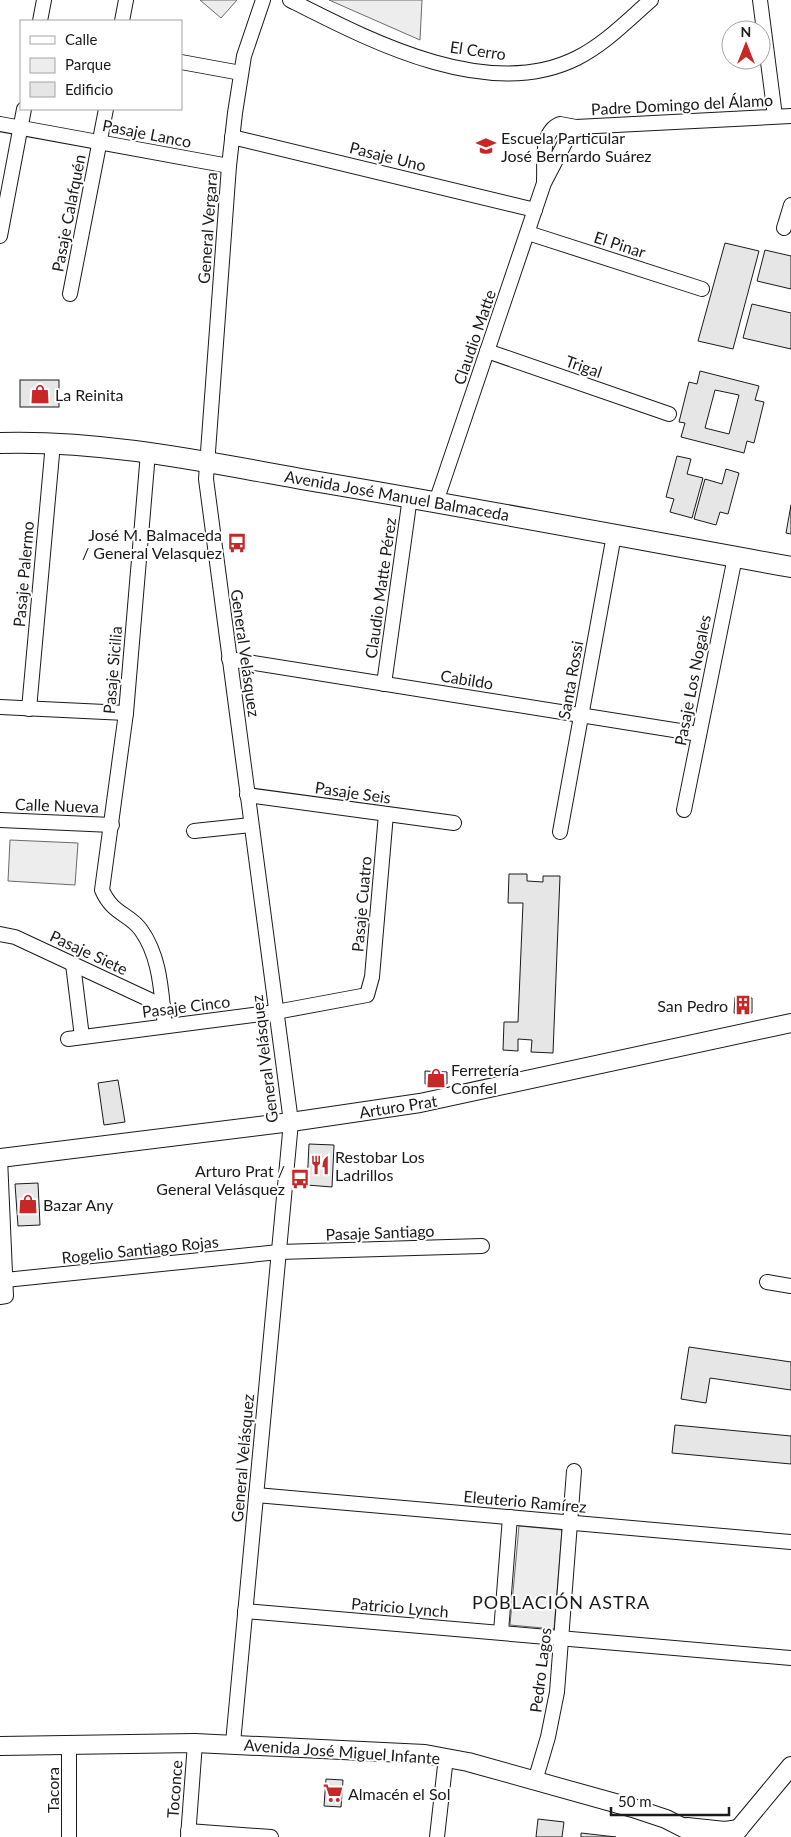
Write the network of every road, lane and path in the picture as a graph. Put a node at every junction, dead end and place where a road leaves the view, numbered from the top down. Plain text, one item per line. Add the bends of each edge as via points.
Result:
1 (44, 0) edge
2 (126, 0) edge
3 (263, 0) edge
4 (290, 0) edge
5 (651, 0) edge
6 (760, 0) edge
7 (40, 20) edge
8 (122, 20) edge
9 (182, 62) edge
10 (241, 73) junction
11 (24, 110) edge
12 (106, 110) edge
13 (774, 116) junction
14 (791, 116) edge
15 (0, 124) edge
16 (576, 127) junction
17 (20, 128) junction
18 (232, 137) junction
19 (99, 142) junction
20 (229, 166) junction
21 (544, 183) junction
22 (791, 205) edge
23 (535, 210) junction
24 (784, 228) dead end
25 (528, 233) junction
26 (0, 236) edge
27 (702, 289) dead end
28 (70, 294) dead end
29 (487, 351) junction
30 (669, 414) dead end
31 (0, 443) edge
32 (53, 444) junction
33 (148, 453) junction
34 (208, 462) junction
35 (410, 497) junction
36 (436, 502) junction
37 (614, 534) junction
38 (735, 557) junction
39 (791, 567) edge
40 (229, 659) junction
41 (384, 684) junction
42 (0, 707) edge
43 (29, 708) junction
44 (126, 713) junction
45 (582, 715) junction
46 (699, 734) junction
47 (247, 795) junction
48 (684, 810) dead end
49 (386, 814) junction
50 (0, 820) edge
51 (454, 823) dead end
52 (112, 825) junction
53 (251, 825) junction
54 (194, 831) dead end
55 (560, 832) dead end
56 (0, 934) edge
57 (73, 964) junction
58 (367, 995) joint
59 (163, 1006) junction
60 (276, 1012) junction
61 (791, 1023) edge
62 (165, 1026) junction
63 (82, 1037) junction
64 (68, 1039) dead end
65 (291, 1122) junction
66 (0, 1158) edge
67 (482, 1246) dead end
68 (279, 1252) junction
69 (5, 1280) junction
70 (767, 1282) dead end
71 (791, 1286) edge
72 (0, 1297) edge
73 (574, 1471) dead end
74 (256, 1495) junction
75 (510, 1517) junction
76 (570, 1523) junction
77 (791, 1542) edge
78 (246, 1611) junction
79 (501, 1632) junction
80 (562, 1637) junction
81 (791, 1658) edge
82 (195, 1743) junction
83 (69, 1744) junction
84 (233, 1744) junction
85 (0, 1746) edge
86 (446, 1757) junction
87 (791, 1766) edge
88 (535, 1781) junction
89 (681, 1826) junction
90 (736, 1833) edge
91 (188, 1834) edge
92 (69, 1837) edge
93 (271, 1837) edge
94 (437, 1837) edge
95 (701, 1837) edge

1 - 7 street
2 - 8 street
3 - 10 street, General Vergara via 251,30
4 - 5 street, El Cerro via 344,27 408,52 469,70 504,73 537,71 575,59 598,45
6 - 13 street
9 - 10 street
10 - 18 street, General Vergara
11 - 17 street
12 - 19 street, Pasaje Calafquén
13 - 14 street, Padre Domingo del Álamo
13 - 16 street, Padre Domingo del Álamo
15 - 17 street, Pasaje Lanco
16 - 21 street, Claudio Matte
16 - 21 street, Claudio Matte via 560,124 548,133
17 - 19 street, Pasaje Lanco
17 - 26 street
18 - 20 street, General Vergara
18 - 23 street, Pasaje Uno
19 - 20 street, Pasaje Lanco
19 - 28 street, Pasaje Calafquén
20 - 34 street, General Vergara
21 - 23 street, Claudio Matte
22 - 24 street
23 - 25 street, Claudio Matte
25 - 27 street, El Pinar
25 - 29 street, Claudio Matte
29 - 30 street, Trigal
29 - 36 street, Claudio Matte
31 - 32 main road, Avenida José Manuel Balmaceda
32 - 33 main road, Avenida José Manuel Balmaceda
32 - 43 street, Pasaje Palermo
33 - 34 main road, Avenida José Manuel Balmaceda
33 - 44 street, Pasaje Sicilia
34 - 35 main road, Avenida José Manuel Balmaceda
34 - 40 street, General Velásquez via 207,493
35 - 36 main road, Avenida José Manuel Balmaceda
35 - 41 street, Claudio Matte Pérez
36 - 37 main road, Avenida José Manuel Balmaceda
37 - 38 main road, Avenida José Manuel Balmaceda
37 - 45 street, Santa Rossi
38 - 39 main road, Avenida José Manuel Balmaceda
38 - 46 street, Pasaje Los Nogales
40 - 41 street, Cabildo
40 - 47 street, General Velásquez
41 - 45 street, Cabildo
42 - 43 street
43 - 44 street
44 - 52 street, Pasaje Sicilia
45 - 46 street, Cabildo
45 - 55 street, Santa Rossi
46 - 48 street, Pasaje Los Nogales
47 - 49 street, Pasaje Seis
47 - 53 street, General Velásquez
49 - 51 street, Pasaje Seis
49 - 58 street, Pasaje Cuatro via 372,977
50 - 52 street, Calle Nueva
52 - 59 street, Pasaje Sicilia via 102,890 108,903 141,929 149,944 157,960
53 - 54 street
53 - 60 street, General Velásquez
56 - 57 street, Pasaje Siete via 15,937
57 - 59 street, Pasaje Siete
57 - 63 street
58 - 60 street, Pasaje Cinco
59 - 62 street
60 - 62 street, Pasaje Cinco
60 - 65 street, General Velásquez
61 - 65 street, Arturo Prat via 457,1096
62 - 63 street, Pasaje Cinco
63 - 64 street, Pasaje Cinco
65 - 66 street, Arturo Prat
65 - 68 street, General Velásquez
66 - 69 street
67 - 68 street, Pasaje Santiago
68 - 69 street, Rogelio Santiago Rojas
68 - 74 street, General Velásquez
69 - 72 street via 6,1296
70 - 71 street
73 - 76 street, Pedro Lagos
74 - 75 street, Eleuterio Ramírez
74 - 78 street, General Velásquez
75 - 76 street, Eleuterio Ramírez
75 - 79 street
76 - 77 street, Eleuterio Ramírez
76 - 80 street, Pedro Lagos
78 - 79 street, Patricio Lynch
78 - 84 street, General Velásquez
79 - 80 street, Patricio Lynch
80 - 81 street, Patricio Lynch
80 - 88 street, Pedro Lagos via 553,1715
82 - 83 street, Avenida José Miguel Infante
82 - 84 street, Avenida José Miguel Infante
82 - 91 street, Toconce
83 - 85 street, Avenida José Miguel Infante
83 - 92 street, Tacora
84 - 86 street, Avenida José Miguel Infante
86 - 88 street, Avenida José Miguel Infante
86 - 94 street
87 - 90 street
88 - 89 street, Avenida José Miguel Infante via 633,1808
89 - 90 street
89 - 95 street, Avenida José Miguel Infante
91 - 93 street

